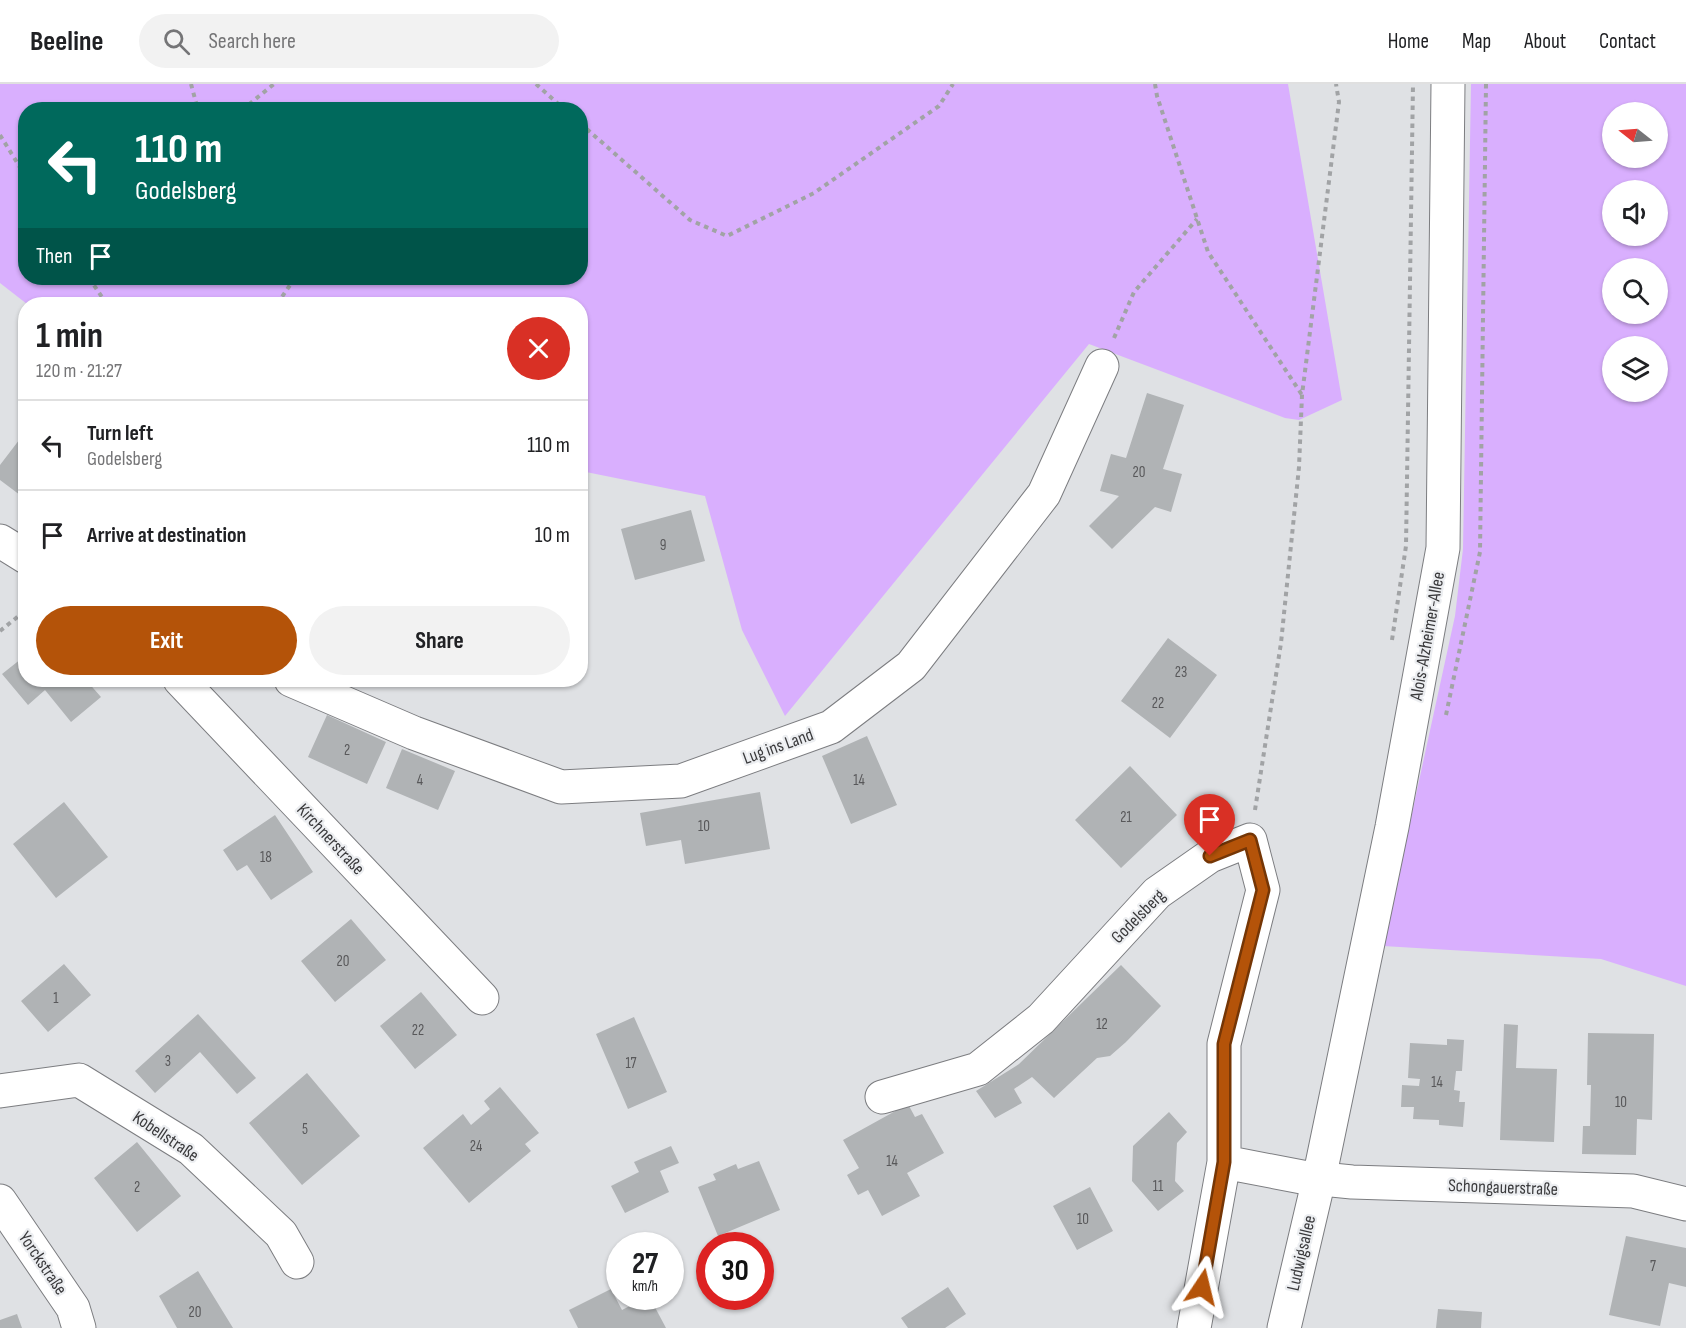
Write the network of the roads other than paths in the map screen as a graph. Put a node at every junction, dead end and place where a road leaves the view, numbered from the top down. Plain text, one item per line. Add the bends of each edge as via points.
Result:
1 (1448, 84) edge
2 (1102, 366) road end
3 (0, 541) edge
4 (18, 552) edge
5 (187, 687) edge
6 (307, 687) edge
7 (482, 998) dead end
8 (0, 1091) edge
9 (882, 1097) dead end
10 (1224, 1162) junction
11 (1319, 1179) junction
12 (0, 1201) edge
13 (1686, 1204) edge
14 (297, 1263) dead end
15 (79, 1328) edge
16 (1194, 1328) edge
17 (1284, 1328) edge

1 - 11 street, Alois-Alzheimer-Allee via 1443,548 1392,827
2 - 6 street, Lug ins Land via 1044,494 911,666 831,727 681,781 561,787 414,733
3 - 4 street
5 - 7 street, Kirchnerstraße
8 - 14 street, Kobellstraße via 79,1080 191,1149 280,1234
9 - 10 street, Godelsberg via 978,1069 1041,1019 1156,893 1210,856 1250,840 1263,890 1224,1044
10 - 11 street
10 - 16 street
11 - 13 street, Schongauerstraße via 1634,1191
11 - 17 street, Ludwigsallee
12 - 15 street, Yorckstraße via 73,1308

